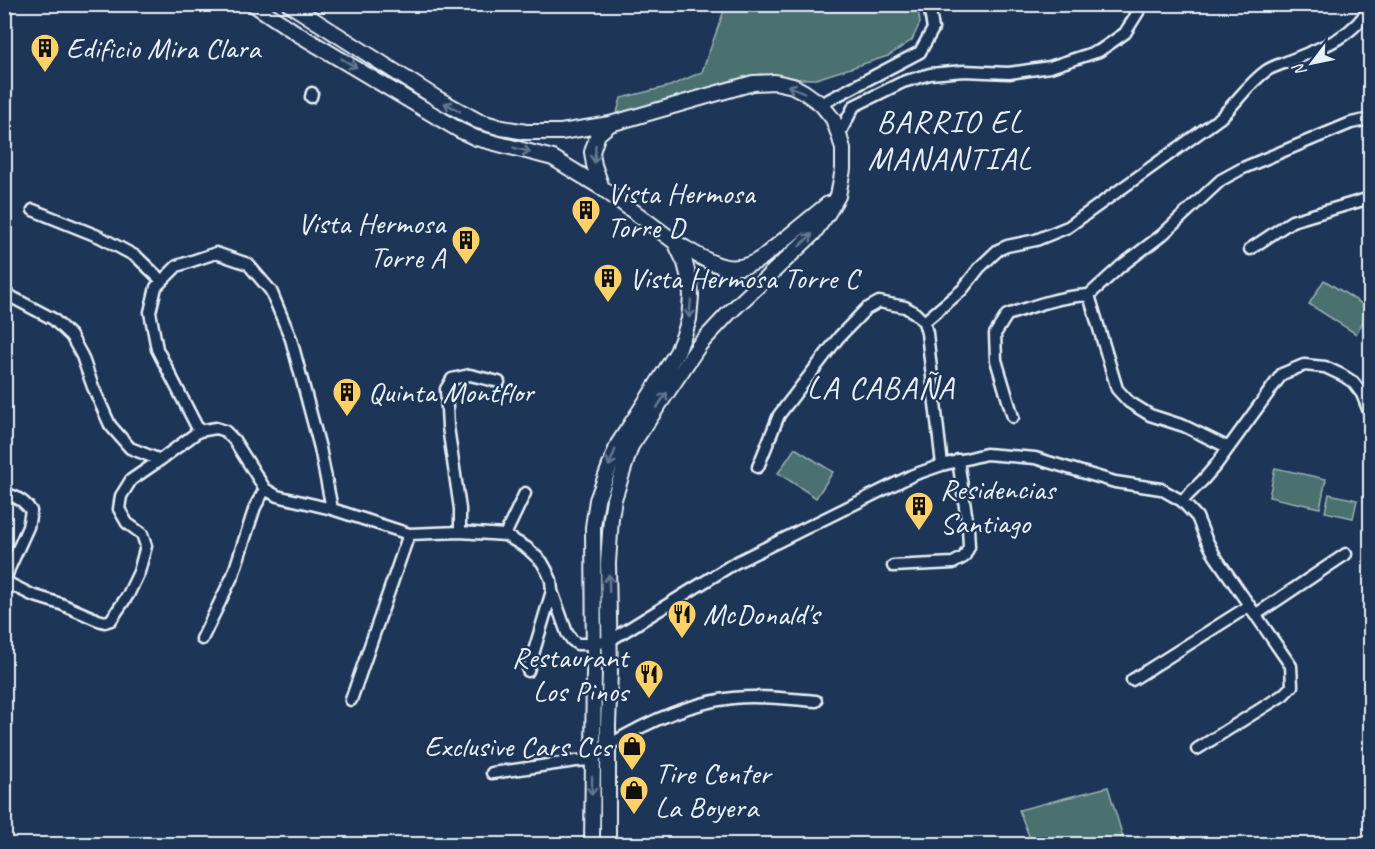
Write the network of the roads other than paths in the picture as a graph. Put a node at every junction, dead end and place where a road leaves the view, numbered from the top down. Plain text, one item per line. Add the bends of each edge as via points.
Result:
1 (253, 4) edge
2 (289, 4) edge
3 (927, 4) edge
4 (1143, 4) edge
5 (1371, 6) edge
6 (842, 94) junction
7 (821, 104) junction
8 (854, 106) junction
9 (1371, 119) edge
10 (610, 124) junction
11 (839, 135) junction
12 (602, 188) junction
13 (838, 196) junction
14 (1371, 198) edge
15 (33, 210) dead end
16 (675, 242) junction
17 (1250, 249) dead end
18 (162, 281) junction
19 (4, 293) edge
20 (1089, 295) junction
21 (924, 322) junction
22 (500, 382) dead end
23 (1371, 414) edge
24 (1013, 417) dead end
25 (199, 431) junction
26 (1227, 447) junction
27 (160, 460) junction
28 (958, 460) junction
29 (942, 465) junction
30 (758, 467) dead end
31 (265, 489) junction
32 (525, 493) dead end
33 (13, 496) dead end
34 (1182, 501) junction
35 (332, 509) junction
36 (460, 532) junction
37 (409, 534) junction
38 (505, 535) junction
39 (1346, 554) dead end
40 (893, 566) dead end
41 (552, 591) junction
42 (1252, 610) junction
43 (202, 639) dead end
44 (609, 641) junction
45 (594, 644) junction
46 (528, 671) dead end
47 (1131, 680) dead end
48 (351, 700) dead end
49 (816, 700) dead end
50 (609, 745) junction
51 (1197, 749) dead end
52 (592, 760) junction
53 (492, 773) dead end
54 (592, 844) edge
55 (608, 844) edge

1 -> 12 main road via 459,130 553,158
10 -> 2 main road via 542,133 478,121
3 - 6 street via 933,29 920,52
4 - 8 street via 1125,33 1099,51 1050,67 1009,73 930,74 903,82
5 - 21 street via 1347,33 1328,45 1268,70 1220,118 1068,227 998,250 962,290
6 - 7 street
6 - 8 street
7 -> 10 main road via 793,86 753,83
7 - 11 main road
8 - 11 street
9 - 20 street via 1351,123 1221,180
10 -> 12 main road via 598,134 592,152
11 - 13 main road via 843,169
12 - 16 main road
13 - 16 main road via 754,263 743,267 714,264
44 -> 13 main road via 611,518 631,446 700,344 813,234
14 - 17 street via 1292,221
15 - 18 street via 137,257
16 -> 45 main road via 685,262 691,296 689,319 677,352 618,444 597,500 593,527
18 - 25 street via 156,287 150,312 157,349
18 - 35 street via 177,266 216,253 248,264 271,291 291,339
19 - 27 street via 53,320 71,336 110,425 130,448
20 - 24 street via 1007,315 995,334 996,360
20 - 26 street via 1117,388 1129,402 1150,415
21 - 29 street
21 - 30 street via 905,307 879,302 866,309 839,336 779,415
22 - 36 street via 470,375 452,379 446,389
23 - 26 street via 1353,382 1325,367 1304,365 1282,374
25 - 27 street
25 - 31 street via 225,431
26 - 34 street
27 - 33 street via 131,480 121,496 119,509 127,523 142,534 146,546 128,595 111,620 105,622 32,595 7,581 31,511
28 - 29 street
28 - 34 street via 986,454 1035,458 1115,482 1161,489
28 - 40 street via 968,527 969,547 964,557 953,563
29 - 44 street via 735,563
31 - 35 street
31 - 43 street
32 - 38 street
34 - 42 street via 1197,517 1215,556
35 - 37 street
36 - 37 street
36 - 38 street
37 - 48 street
38 - 41 street via 542,562
39 - 42 street
41 - 45 street via 569,637 577,644
41 - 46 street
42 - 47 street
42 - 51 street via 1291,666 1292,686
44 - 45 street
44 - 50 main road
45 - 52 main road
49 - 50 street via 733,698 691,706
50 - 55 main road
52 - 53 street
52 -> 54 main road

